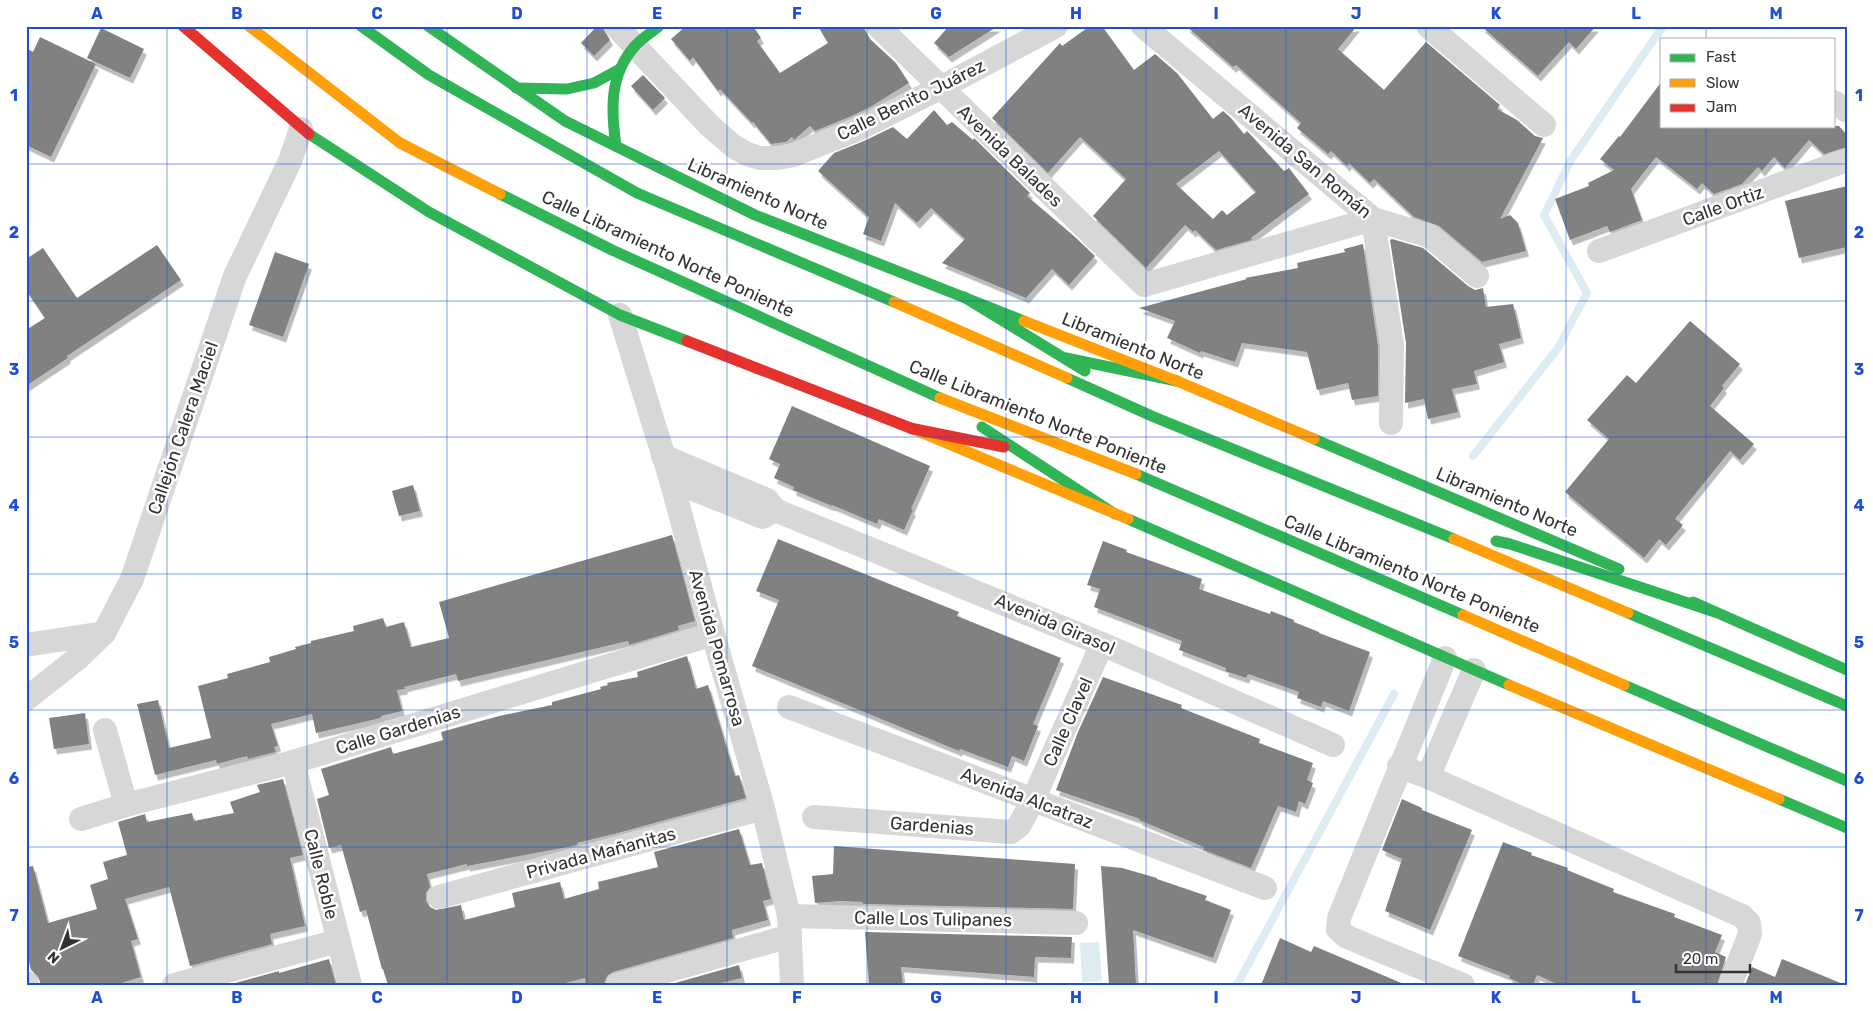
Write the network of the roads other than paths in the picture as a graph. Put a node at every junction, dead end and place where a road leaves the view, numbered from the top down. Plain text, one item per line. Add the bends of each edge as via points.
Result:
1 (183, 26) edge
2 (249, 26) edge
3 (361, 26) edge
4 (428, 26) edge
5 (616, 26) edge
6 (659, 26) edge
7 (878, 26) edge
8 (1056, 26) edge
9 (1143, 26) edge
10 (1428, 26) edge
11 (635, 46) junction
12 (618, 70) junction
13 (516, 88) junction
14 (940, 88) junction
15 (1836, 103) edge
16 (1847, 111) edge
17 (1544, 125) dead end
18 (301, 129) junction
19 (616, 146) junction
20 (1847, 160) edge
21 (1373, 219) junction
22 (1599, 251) dead end
23 (1477, 276) dead end
24 (964, 297) junction
25 (620, 315) junction
26 (965, 332) junction
27 (1066, 358) junction
28 (1177, 381) junction
29 (923, 391) junction
30 (1154, 417) junction
31 (1392, 423) dead end
32 (910, 428) junction
33 (1019, 450) junction
34 (1047, 455) dead end
35 (663, 456) junction
36 (1065, 458) dead end
37 (1128, 471) junction
38 (671, 480) junction
39 (775, 510) junction
40 (1115, 514) junction
41 (1429, 528) junction
42 (1715, 612) junction
43 (104, 633) junction
44 (712, 634) junction
45 (1102, 644) junction
46 (26, 645) edge
47 (1445, 658) junction
48 (1844, 669) edge
49 (1474, 670) junction
50 (26, 699) edge
51 (1428, 700) junction
52 (1847, 706) edge
53 (789, 707) dead end
54 (1456, 712) junction
55 (104, 730) dead end
56 (1333, 746) dead end
57 (292, 762) junction
58 (1399, 766) junction
59 (1428, 777) junction
60 (1847, 781) edge
61 (1033, 800) junction
62 (126, 804) junction
63 (763, 808) junction
64 (814, 817) dead end
65 (81, 819) dead end
66 (1847, 828) edge
67 (1265, 888) dead end
68 (439, 897) dead end
69 (1076, 923) dead end
70 (789, 926) junction
71 (338, 942) junction
72 (174, 985) edge
73 (350, 985) edge
74 (617, 985) edge
75 (792, 985) edge
76 (1463, 985) edge
77 (1730, 985) edge

1 - 18 main road
2 - 29 main road, Calle Libramiento Norte Poniente via 400,143 612,250
3 - 26 main road via 429,75 636,193
4 - 13 main road, Libramiento Norte
5 - 11 street
6 - 11 main road
7 - 14 street, Avenida Balades
8 - 14 street, Calle Benito Juárez
9 - 21 street, Avenida San Román
10 - 17 street
11 - 12 main road
11 - 14 street, Calle Benito Juárez via 709,125 733,146 760,158 793,155 858,129
12 - 13 main road via 594,83 567,89
12 - 19 main road via 611,110
13 - 19 main road, Libramiento Norte via 565,121
14 - 21 street, Avenida Balades via 1144,285
15 - 16 street
18 - 25 main road via 429,212
18 - 43 street, Callejón Calera Maciel via 290,161 235,276 132,579
19 - 24 main road, Libramiento Norte via 755,215
20 - 22 street, Calle Ortiz
21 - 23 street, Avenida San Román via 1430,236
21 - 31 street via 1392,345
24 - 27 main road
24 - 28 main road, Libramiento Norte
25 - 32 main road
25 - 35 street, Avenida Pomarrosa
26 - 27 main road
26 - 30 main road
27 - 28 main road
27 - 30 main road
28 - 42 main road, Libramiento Norte
29 - 33 main road
29 - 37 main road, Calle Libramiento Norte Poniente
30 - 41 main road
32 - 33 main road
32 - 40 main road
33 - 34 main road
33 - 40 main road
35 - 38 street, Avenida Pomarrosa
35 - 39 street, Avenida Girasol via 767,500
36 - 37 main road
37 - 60 main road, Calle Libramiento Norte Poniente
38 - 39 street via 764,518
38 - 44 street, Avenida Pomarrosa
39 - 45 street, Avenida Girasol
40 - 47 main road
41 - 42 main road via 1510,544
41 - 52 main road
42 - 48 main road, Libramiento Norte
43 - 46 street
43 - 50 street, Callejón Calera Maciel
44 - 57 street, Calle Gardenias
44 - 63 street, Avenida Pomarrosa
45 - 56 street, Avenida Girasol
45 - 61 street, Calle Clavel
47 - 49 main road
47 - 51 street
49 - 54 street
49 - 66 main road
51 - 54 street
51 - 58 street
53 - 61 street, Avenida Alcatraz
54 - 59 street
55 - 62 street
57 - 62 street, Calle Gardenias
57 - 71 street, Calle Roble
58 - 59 street
58 - 76 street via 1339,918 1338,929 1347,936
59 - 77 street via 1742,916 1749,923 1750,934
61 - 64 street, Gardenias via 1019,826 1010,832
61 - 67 street, Avenida Alcatraz
62 - 65 street, Calle Gardenias
63 - 68 street, Privada Mañanitas
63 - 70 street, Avenida Pomarrosa
69 - 70 street, Calle Los Tulipanes
70 - 74 street, Calle Los Tulipanes
70 - 75 street, Avenida Pomarrosa
71 - 72 street
71 - 73 street, Calle Roble

